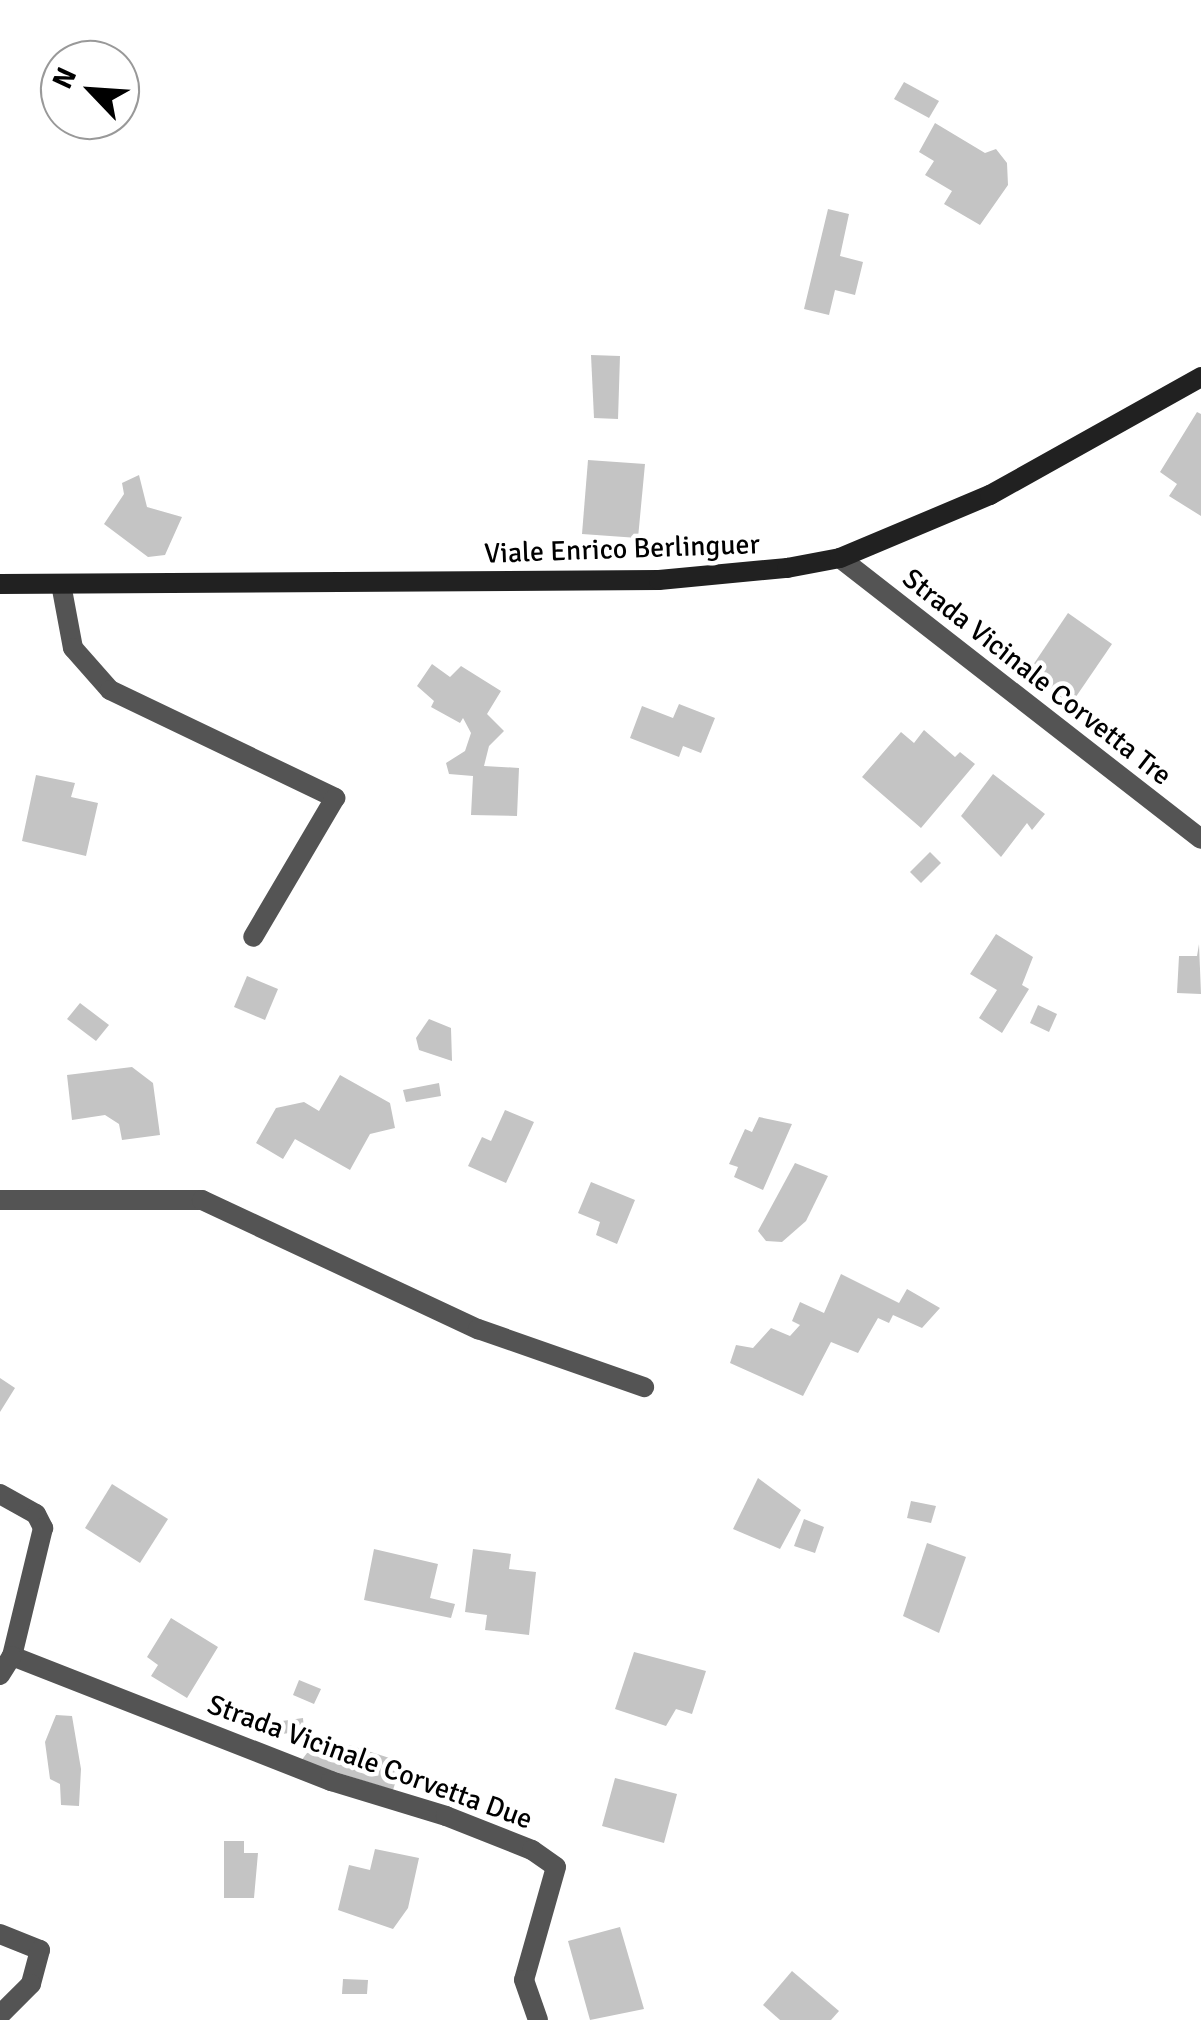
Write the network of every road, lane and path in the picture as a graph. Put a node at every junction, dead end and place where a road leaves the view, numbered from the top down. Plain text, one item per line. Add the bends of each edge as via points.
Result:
1 (1201, 377) edge
2 (840, 558) junction
3 (0, 584) edge
4 (61, 584) junction
5 (1201, 839) edge
6 (253, 937) dead end
7 (0, 1200) edge
8 (644, 1387) dead end
9 (0, 1494) edge
10 (12, 1656) junction
11 (0, 1675) edge
12 (0, 1934) edge
13 (0, 2015) edge
14 (538, 2020) edge

1 - 2 main road, Viale Enrico Berlinguer via 990,495
2 - 4 main road, Viale Enrico Berlinguer via 727,577 659,580
2 - 5 street, Strada Vicinale Corvetta Tre
3 - 4 main road, Viale Enrico Berlinguer
4 - 6 street via 74,648 110,690 335,798
7 - 8 street via 202,1200 478,1329
9 - 10 street via 36,1514 44,1528
10 - 11 street
10 - 14 street, Strada Vicinale Corvetta Due via 330,1780 532,1850 556,1867 524,1980
12 - 13 street via 40,1950 30,1984

